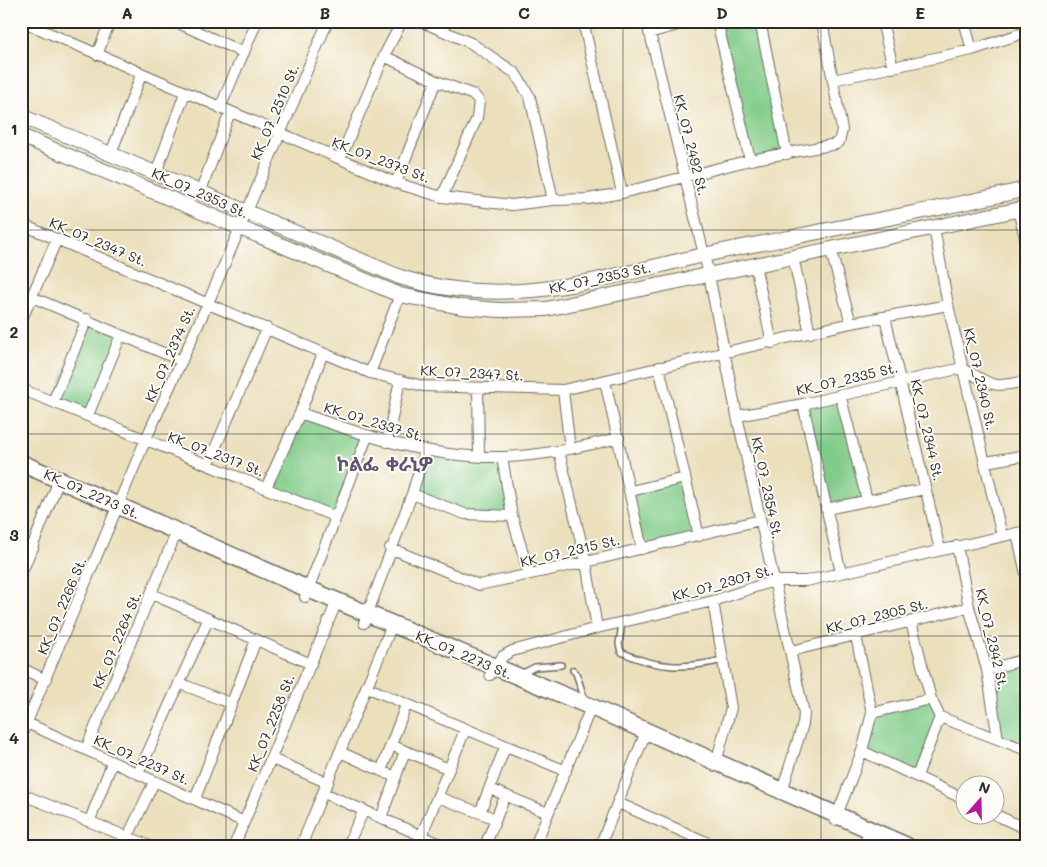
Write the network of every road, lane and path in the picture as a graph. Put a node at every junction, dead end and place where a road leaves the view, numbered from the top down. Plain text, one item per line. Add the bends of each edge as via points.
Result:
1 (21, 21) edge
2 (110, 21) edge
3 (174, 21) edge
4 (257, 21) edge
5 (328, 21) edge
6 (402, 21) edge
7 (420, 21) edge
8 (584, 21) edge
9 (647, 21) edge
10 (692, 21) edge
11 (717, 21) edge
12 (760, 21) edge
13 (822, 21) edge
14 (882, 21) edge
15 (964, 21) edge
16 (44, 25) edge
17 (190, 25) edge
18 (1026, 32) edge
19 (649, 33) junction
20 (972, 50) junction
21 (244, 53) junction
22 (97, 54) junction
23 (384, 56) junction
24 (893, 68) junction
25 (141, 75) junction
26 (436, 80) junction
27 (833, 80) junction
28 (184, 93) junction
29 (225, 110) junction
30 (21, 116) edge
31 (280, 135) junction
32 (21, 136) edge
33 (787, 154) junction
34 (110, 156) junction
35 (340, 159) junction
36 (750, 160) junction
37 (156, 173) junction
38 (685, 178) junction
39 (396, 183) junction
40 (1026, 189) edge
41 (200, 193) junction
42 (622, 193) junction
43 (442, 197) junction
44 (553, 200) junction
45 (1022, 209) edge
46 (247, 214) junction
47 (21, 224) edge
48 (934, 227) junction
49 (240, 229) junction
50 (57, 240) junction
51 (1026, 241) edge
52 (830, 248) junction
53 (704, 255) junction
54 (793, 257) junction
55 (754, 265) junction
56 (709, 275) junction
57 (400, 295) junction
58 (32, 297) junction
59 (208, 303) junction
60 (948, 305) junction
61 (885, 317) junction
62 (87, 319) junction
63 (21, 321) edge
64 (851, 323) junction
65 (267, 328) junction
66 (810, 333) junction
67 (121, 335) junction
68 (772, 343) junction
69 (725, 352) junction
70 (323, 353) junction
71 (182, 361) junction
72 (659, 367) junction
73 (962, 368) junction
74 (370, 374) junction
75 (400, 380) junction
76 (902, 380) junction
77 (605, 381) junction
78 (1026, 381) edge
79 (478, 388) junction
80 (21, 389) edge
81 (563, 390) junction
82 (840, 394) junction
83 (53, 402) junction
84 (802, 404) junction
85 (300, 413) junction
86 (88, 416) junction
87 (737, 416) junction
88 (367, 437) junction
89 (619, 438) junction
90 (145, 441) junction
91 (388, 442) junction
92 (570, 449) junction
93 (425, 451) junction
94 (559, 451) junction
95 (1026, 455) edge
96 (479, 456) junction
97 (502, 457) junction
98 (986, 462) junction
99 (21, 463) edge
100 (208, 465) junction
101 (21, 473) edge
102 (685, 478) junction
103 (57, 484) junction
104 (266, 488) junction
105 (926, 488) junction
106 (631, 491) junction
107 (412, 494) junction
108 (868, 500) junction
109 (826, 509) junction
110 (117, 511) junction
111 (512, 516) junction
112 (336, 517) junction
113 (760, 520) junction
114 (1021, 532) edge
115 (175, 536) junction
116 (699, 536) junction
117 (1002, 536) junction
118 (21, 542) edge
119 (957, 546) junction
120 (33, 548) junction
121 (390, 548) junction
122 (642, 549) junction
123 (940, 550) junction
124 (586, 562) junction
125 (842, 573) junction
126 (529, 574) junction
127 (1026, 574) edge
128 (21, 575) edge
129 (773, 581) junction
130 (306, 593) junction
131 (152, 594) junction
132 (713, 601) junction
133 (335, 605) junction
134 (970, 607) junction
135 (366, 618) junction
136 (208, 620) junction
137 (622, 622) junction
138 (911, 622) junction
139 (597, 628) junction
140 (391, 629) junction
141 (856, 636) junction
142 (256, 640) junction
143 (791, 651) junction
144 (1026, 659) edge
145 (723, 660) junction
146 (311, 664) junction
147 (561, 665) dead end
148 (21, 668) edge
149 (573, 670) dead end
150 (986, 670) junction
151 (492, 671) junction
152 (516, 676) junction
153 (46, 680) junction
154 (179, 683) junction
155 (366, 687) junction
156 (931, 699) junction
157 (232, 704) junction
158 (406, 705) junction
159 (588, 709) junction
160 (872, 713) junction
161 (940, 717) junction
162 (23, 730) edge
163 (465, 730) junction
164 (644, 735) junction
165 (998, 739) junction
166 (391, 746) junction
167 (505, 746) junction
168 (86, 749) junction
169 (1026, 750) edge
170 (862, 751) junction
171 (340, 752) junction
172 (405, 752) junction
173 (272, 759) junction
174 (112, 762) junction
175 (715, 766) junction
176 (449, 769) junction
177 (381, 770) junction
178 (566, 772) junction
179 (138, 774) junction
180 (917, 776) junction
181 (395, 777) junction
182 (154, 782) junction
183 (326, 788) junction
184 (490, 790) junction
185 (21, 794) edge
186 (781, 794) junction
187 (954, 794) edge
188 (505, 796) junction
189 (438, 797) junction
190 (194, 798) junction
191 (618, 803) junction
192 (364, 810) junction
193 (480, 813) junction
194 (548, 813) junction
195 (381, 818) junction
196 (496, 819) junction
197 (836, 819) junction
198 (1004, 819) edge
199 (90, 820) junction
200 (244, 822) junction
201 (1026, 829) edge
202 (132, 830) dead end
203 (422, 836) junction
204 (867, 837) edge
205 (150, 846) edge
206 (234, 846) edge
207 (301, 846) edge
208 (347, 846) edge
209 (417, 846) edge
210 (445, 846) edge
211 (485, 846) edge
212 (535, 846) edge
213 (600, 846) edge
214 (715, 846) edge
215 (888, 846) edge
216 (907, 846) edge

1 - 16 street, KK_07_2373 St.
2 - 22 street
3 - 17 street
4 - 21 street
5 - 31 street, KK_07_2510 St.
6 - 23 street
7 - 44 street via 472,43 516,73 530,97
8 - 42 street
9 - 19 street, KK_07_2492 St.
10 - 19 street
11 - 36 street
12 - 33 street
13 - 27 street
14 - 24 street
15 - 20 street
16 - 22 street, KK_07_2373 St.
17 - 21 street
18 - 20 street
19 - 38 street, KK_07_2492 St.
20 - 24 street
21 - 29 street
22 - 25 street, KK_07_2373 St.
23 - 26 street
23 - 35 street
24 - 27 street
25 - 28 street, KK_07_2373 St.
25 - 34 street
26 - 39 street
26 - 43 street via 474,95 479,101 477,118
27 - 33 street, KK_07_2373 St. via 842,130 839,142
28 - 29 street, KK_07_2373 St.
28 - 37 street
29 - 31 street, KK_07_2373 St.
29 - 41 street
30 - 34 street, KK_07_2353 St.
31 - 35 street, KK_07_2373 St.
31 - 46 street, KK_07_2510 St.
32 - 49 street, KK_07_2353 St.
33 - 36 street, KK_07_2373 St.
34 - 37 street, KK_07_2353 St.
35 - 39 street, KK_07_2373 St.
36 - 38 street, KK_07_2373 St.
37 - 41 street, KK_07_2353 St.
38 - 42 street, KK_07_2373 St.
38 - 53 street, KK_07_2492 St.
39 - 43 street, KK_07_2373 St.
40 - 53 street, KK_07_2353 St.
41 - 46 street, KK_07_2353 St.
42 - 44 street, KK_07_2373 St. via 588,199
43 - 44 street, KK_07_2373 St. via 512,206
45 - 48 street, KK_07_2353 St.
45 - 51 street
46 - 49 street, KK_07_2374 St.
46 - 53 street, KK_07_2353 St. via 400,277 439,287 493,293 560,288
47 - 50 street, KK_07_2347 St.
48 - 52 street, KK_07_2353 St.
48 - 60 street, KK_07_2340 St.
49 - 57 street, KK_07_2353 St.
49 - 59 street, KK_07_2374 St.
50 - 58 street
50 - 59 street, KK_07_2347 St.
52 - 54 street, KK_07_2353 St.
52 - 64 street
53 - 56 street, KK_07_2492 St.
54 - 55 street, KK_07_2353 St.
54 - 66 street
55 - 56 street, KK_07_2353 St.
55 - 68 street
56 - 57 street, KK_07_2353 St. via 546,309 461,307
56 - 69 street, KK_07_2354 St.
57 - 74 street
58 - 62 street
58 - 63 street
59 - 65 street, KK_07_2347 St.
59 - 71 street, KK_07_2374 St.
60 - 61 street, KK_07_2347 St.
60 - 73 street, KK_07_2340 St.
61 - 64 street, KK_07_2347 St.
61 - 76 street, KK_07_2344 St.
62 - 67 street
62 - 83 street
64 - 66 street, KK_07_2347 St.
65 - 70 street, KK_07_2347 St.
65 - 100 street
66 - 68 street, KK_07_2347 St.
67 - 71 street
67 - 86 street
68 - 69 street, KK_07_2347 St.
69 - 72 street, KK_07_2347 St.
69 - 87 street, KK_07_2354 St.
70 - 74 street, KK_07_2347 St.
70 - 85 street
71 - 90 street, KK_07_2374 St.
72 - 77 street, KK_07_2347 St.
72 - 102 street
73 - 76 street, KK_07_2335 St.
73 - 78 street via 1000,387
73 - 98 street, KK_07_2340 St.
74 - 75 street, KK_07_2347 St.
75 - 79 street, KK_07_2347 St. via 423,386
75 - 91 street
76 - 82 street, KK_07_2335 St.
76 - 105 street, KK_07_2344 St.
77 - 81 street, KK_07_2347 St.
77 - 89 street
79 - 81 street, KK_07_2347 St.
79 - 96 street
80 - 83 street, KK_07_2317 St.
81 - 92 street
82 - 84 street, KK_07_2335 St.
82 - 108 street
83 - 86 street, KK_07_2317 St.
84 - 87 street, KK_07_2335 St.
84 - 109 street
85 - 88 street, KK_07_2337 St.
85 - 104 street
86 - 90 street, KK_07_2317 St.
87 - 113 street, KK_07_2354 St.
88 - 91 street, KK_07_2337 St.
88 - 112 street
89 - 92 street, KK_07_2337 St.
89 - 106 street
90 - 100 street, KK_07_2317 St.
90 - 110 street, KK_07_2374 St.
91 - 93 street, KK_07_2337 St.
92 - 94 street, KK_07_2337 St.
93 - 96 street, KK_07_2337 St.
93 - 107 street
94 - 97 street, KK_07_2337 St.
94 - 124 street
95 - 98 street
96 - 97 street, KK_07_2337 St.
97 - 111 street
98 - 117 street, KK_07_2340 St.
99 - 103 main road, KK_07_2273 St.
100 - 104 street, KK_07_2317 St.
101 - 103 main road, KK_07_2273 St.
102 - 106 street
102 - 116 street
103 - 110 main road, KK_07_2273 St.
103 - 120 street
104 - 112 street, KK_07_2317 St.
105 - 108 street
105 - 123 street, KK_07_2344 St.
106 - 122 street
107 - 111 street via 465,514
107 - 121 street
108 - 109 street
109 - 125 street
110 - 115 main road, KK_07_2273 St.
110 - 153 street, KK_07_2266 St.
111 - 126 street
112 - 130 street
113 - 116 street, KK_07_2315 St.
113 - 129 street, KK_07_2354 St.
114 - 117 street, KK_07_2307 St.
114 - 127 street
115 - 130 main road, KK_07_2273 St.
115 - 131 street, KK_07_2264 St.
116 - 122 street, KK_07_2315 St.
117 - 119 street, KK_07_2307 St.
118 - 120 street
119 - 123 street, KK_07_2307 St.
119 - 134 street, KK_07_2342 St.
120 - 128 street
121 - 126 street, KK_07_2315 St. via 479,585
121 - 135 street
122 - 124 street, KK_07_2315 St.
123 - 125 street, KK_07_2307 St.
124 - 126 street, KK_07_2315 St.
124 - 139 street
125 - 129 street, KK_07_2307 St. via 806,581
129 - 132 street, KK_07_2307 St.
129 - 143 street, KK_07_2354 St.
130 - 133 main road, KK_07_2273 St.
131 - 136 street
131 - 168 street, KK_07_2264 St.
132 - 137 street, KK_07_2307 St.
132 - 145 street
133 - 135 main road, KK_07_2273 St.
133 - 146 street, KK_07_2258 St.
134 - 138 street, KK_07_2305 St.
134 - 150 street, KK_07_2342 St.
135 - 140 main road, KK_07_2273 St.
136 - 142 street
136 - 154 street
137 - 139 street, KK_07_2307 St.
137 - 145 lane via 619,644 621,652 629,656 669,667 694,667
138 - 141 street, KK_07_2305 St.
138 - 156 street
139 - 151 street, KK_07_2307 St. via 512,651 503,656
140 - 151 main road, KK_07_2273 St.
140 - 155 street
141 - 143 street, KK_07_2305 St.
141 - 160 street
142 - 146 street
142 - 157 street
143 - 186 street, KK_07_2354 St. via 804,713
144 - 150 street
145 - 175 street via 731,708
146 - 173 street, KK_07_2258 St.
147 - 152 lane via 535,667
148 - 153 street
149 - 159 lane
150 - 165 street, KK_07_2342 St.
151 - 152 main road, KK_07_2273 St.
151 - 159 main road, KK_07_2273 St.
152 - 159 main road, KK_07_2273 St.
153 - 162 street, KK_07_2266 St.
154 - 157 street
154 - 179 street
155 - 158 street
155 - 171 street
156 - 160 street
156 - 161 street
157 - 190 street
158 - 163 street
158 - 166 street
159 - 164 main road, KK_07_2273 St.
159 - 178 street
160 - 170 street
161 - 165 street
161 - 180 street
162 - 168 street, KK_07_2237 St.
163 - 167 street
163 - 176 street
164 - 175 main road, KK_07_2273 St.
164 - 191 street
165 - 169 street
166 - 172 street
166 - 177 street
167 - 178 street
167 - 184 street
168 - 174 street, KK_07_2237 St.
170 - 180 street
170 - 197 street
171 - 177 street
171 - 183 street
172 - 176 street
172 - 181 street
173 - 183 street
173 - 200 street, KK_07_2258 St.
174 - 179 street, KK_07_2237 St.
174 - 199 street
175 - 186 main road, KK_07_2273 St.
176 - 189 street
177 - 181 street
178 - 194 street
179 - 182 street, KK_07_2237 St.
180 - 187 street
181 - 195 street
182 - 190 street, KK_07_2237 St.
182 - 202 street
183 - 192 street
183 - 207 street
184 - 188 street
184 - 193 street
185 - 199 street
186 - 197 main road, KK_07_2273 St.
188 - 194 street
188 - 196 street
189 - 193 street
189 - 203 street
190 - 200 street, KK_07_2237 St.
191 - 213 street
191 - 214 street
192 - 195 street
192 - 208 street
193 - 196 street
194 - 212 street
195 - 203 street
196 - 211 street
197 - 204 main road, KK_07_2273 St.
198 - 201 street
199 - 205 street
200 - 206 street, KK_07_2258 St.
203 - 209 street
203 - 210 street
204 - 215 main road, KK_07_2273 St.
204 - 216 main road, KK_07_2273 St.

